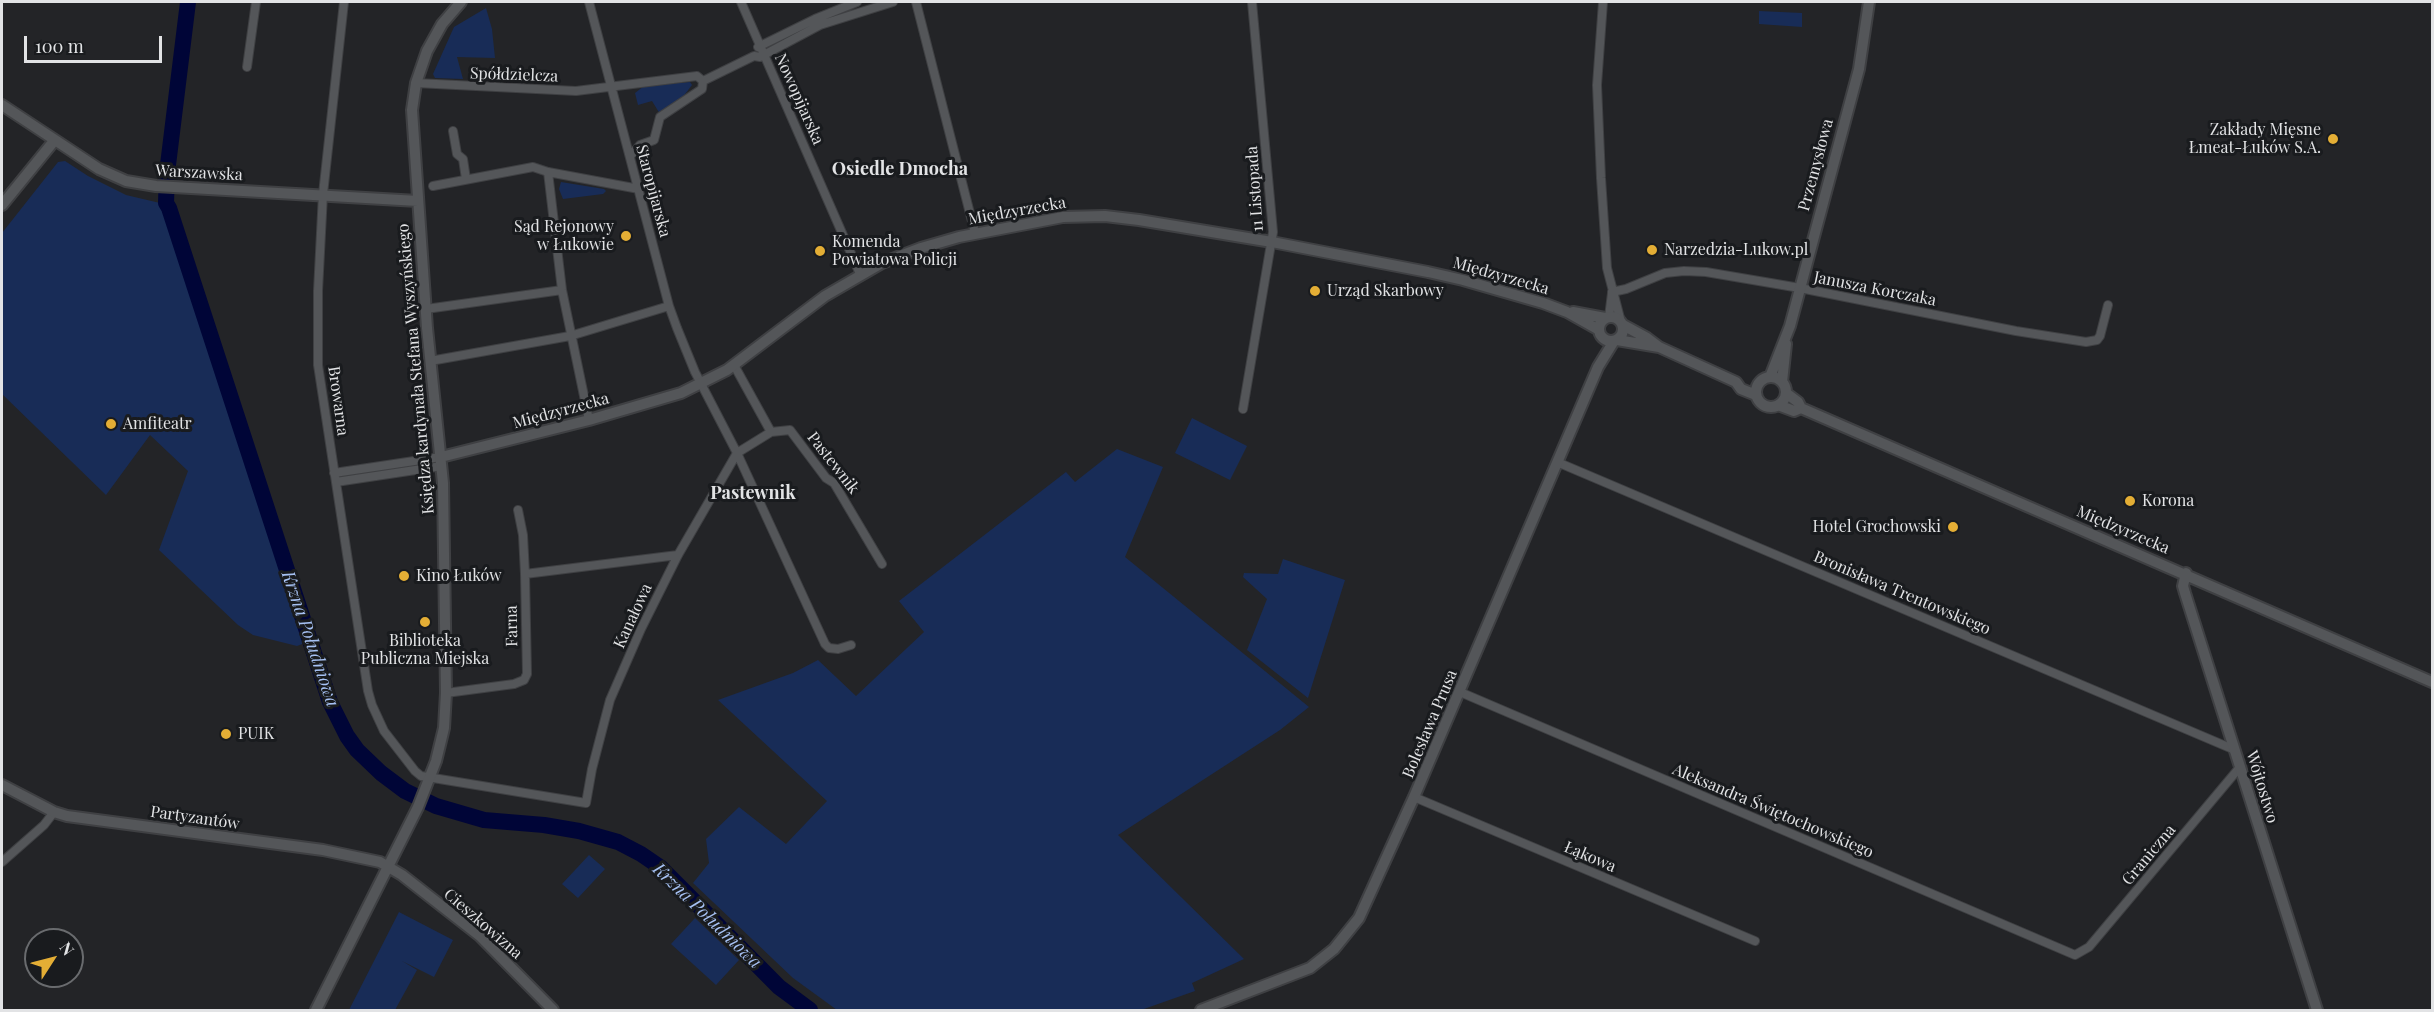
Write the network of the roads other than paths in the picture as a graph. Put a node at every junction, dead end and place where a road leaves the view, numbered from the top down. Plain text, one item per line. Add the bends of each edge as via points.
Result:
1 (256, 2) edge
2 (344, 2) edge
3 (461, 2) edge
4 (589, 2) edge
5 (741, 2) edge
6 (857, 2) edge
7 (893, 2) edge
8 (916, 2) edge
9 (1252, 2) edge
10 (1603, 2) edge
11 (1869, 2) edge
12 (818, 21) junction
13 (761, 46) junction
14 (765, 55) junction
15 (754, 56) junction
16 (247, 66) dead end
17 (702, 81) junction
18 (416, 83) junction
19 (611, 86) junction
20 (2, 105) edge
21 (453, 131) dead end
22 (54, 141) junction
23 (630, 156) junction
24 (548, 172) junction
25 (466, 179) junction
26 (434, 186) dead end
27 (639, 189) junction
28 (323, 194) junction
29 (417, 201) junction
30 (2, 205) edge
31 (975, 233) junction
32 (1272, 242) junction
33 (860, 274) junction
34 (1800, 288) junction
35 (562, 290) junction
36 (1612, 292) junction
37 (2108, 305) dead end
38 (669, 306) junction
39 (426, 309) junction
40 (1567, 312) junction
41 (1607, 318) junction
42 (1622, 323) junction
43 (1787, 335) junction
44 (570, 336) junction
45 (1608, 337) junction
46 (1659, 347) junction
47 (430, 361) junction
48 (734, 365) junction
49 (1770, 377) junction
50 (702, 384) junction
51 (1784, 387) junction
52 (1757, 389) junction
53 (1778, 405) junction
54 (1801, 408) junction
55 (1243, 409) dead end
56 (589, 420) junction
57 (771, 432) junction
58 (737, 453) junction
59 (441, 461) junction
60 (1557, 462) junction
61 (334, 473) junction
62 (336, 482) junction
63 (518, 510) dead end
64 (678, 555) junction
65 (882, 564) dead end
66 (2186, 573) junction
67 (525, 574) junction
68 (851, 645) dead end
69 (2433, 682) edge
70 (1460, 692) junction
71 (446, 693) junction
72 (2235, 750) junction
73 (2240, 767) junction
74 (431, 778) junction
75 (2, 785) edge
76 (1414, 797) junction
77 (54, 812) junction
78 (2, 862) edge
79 (388, 866) junction
80 (1755, 941) dead end
81 (2075, 955) joint
82 (316, 1011) edge
83 (553, 1011) edge
84 (1201, 1011) edge
85 (2317, 1011) edge

1 - 16 street
2 - 28 street, Browarna
3 - 18 main road, Księdza kardynała Stefana Wyszyńskiego via 435,36
4 - 19 street, Staropijarska
5 - 13 street, Nowopijarska
6 - 12 street
7 - 12 street
8 - 31 street
9 - 32 street, 11 Listopada
10 - 36 street via 1598,101 1607,268
11 - 34 main road, Przemysłowa via 1859,69
12 - 13 street
12 - 14 street
13 - 14 street, Nowopijarska
13 - 15 street
14 - 15 street
14 - 33 street, Nowopijarska
15 - 17 street
17 - 19 street, Spółdzielcza via 698,76
17 - 23 street via 702,89 660,117 654,140 640,145
18 - 19 street, Spółdzielcza via 576,91
18 - 29 main road, Księdza kardynała Stefana Wyszyńskiego via 412,121
19 - 23 street, Staropijarska
20 - 22 main road, Warszawska
21 - 25 street
22 - 28 main road, Warszawska via 116,178 156,186
22 - 30 main road
23 - 27 street, Staropijarska
24 - 25 street via 528,167
24 - 27 street
24 - 35 street
25 - 26 street
27 - 38 street, Staropijarska
28 - 29 main road, Warszawska
28 - 61 street, Browarna via 318,365
29 - 39 main road, Księdza kardynała Stefana Wyszyńskiego
31 - 32 main road, Międzyrzecka via 1054,218 1105,216
31 - 33 main road, Międzyrzecka via 921,248
32 - 40 main road, Międzyrzecka via 1463,280
32 - 55 street, 11 Listopada
33 - 48 main road, Międzyrzecka via 811,305
34 - 36 street, Janusza Korczaka via 1684,271 1665,273
34 - 37 street, Janusza Korczaka via 2086,342 2100,336
34 - 43 main road, Przemysłowa
35 - 39 street
35 - 44 street
36 - 41 street
36 - 42 street
38 - 44 street
38 - 50 street, Staropijarska
39 - 47 main road, Księdza kardynała Stefana Wyszyńskiego
40 - 41 main road, Międzyrzecka
40 - 45 main road, Międzyrzecka
41 - 42 main road, Międzyrzecka
41 - 45 main road via 1600,323
42 - 45 main road via 1623,332
42 - 46 main road, Międzyrzecka
43 - 49 main road, Przemysłowa
43 - 51 main road, Przemysłowa
44 - 47 street
44 - 56 street
45 - 46 main road, Międzyrzecka
45 - 60 main road, Bolesława Prusa
46 - 52 main road, Międzyrzecka via 1736,382 1741,389
47 - 59 main road, Księdza kardynała Stefana Wyszyńskiego
48 - 50 main road, Międzyrzecka
48 - 57 street
49 - 51 main road
49 - 52 main road
50 - 56 main road, Międzyrzecka
50 - 58 street
51 - 53 main road
51 - 54 main road, Międzyrzecka
52 - 53 main road via 1763,405
53 - 54 main road, Międzyrzecka via 1794,411
54 - 66 main road, Międzyrzecka
56 - 59 main road, Międzyrzecka
57 - 58 street
57 - 65 street, Pastewnik via 790,430 834,483
58 - 64 street, Kanałowa
58 - 68 street via 825,644 838,649
59 - 61 street
59 - 62 street
59 - 71 main road, Księdza kardynała Stefana Wyszyńskiego
60 - 70 main road, Bolesława Prusa
60 - 72 street, Bronisława Trentowskiego
61 - 62 street, Browarna
62 - 74 street, Browarna via 372,705 384,730 415,771
63 - 67 street
64 - 67 street
64 - 74 street, Kanałowa via 610,700 586,803
66 - 69 main road, Międzyrzecka
66 - 72 main road, Wójtostwo via 2183,586
67 - 71 street, Farna via 524,680
70 - 76 main road, Bolesława Prusa
70 - 81 street, Aleksandra Świętochowskiego
71 - 74 main road, Księdza kardynała Stefana Wyszyńskiego via 442,738
72 - 73 main road, Wójtostwo
73 - 81 street, Graniczna via 2089,947
73 - 85 main road, Wójtostwo
74 - 79 main road, Księdza kardynała Stefana Wyszyńskiego
75 - 77 main road, Partyzantów
76 - 80 street, Łąkowa
76 - 84 main road, Bolesława Prusa via 1359,918 1334,949 1291,977
77 - 78 street
77 - 79 main road, Partyzantów via 334,852
79 - 82 main road, Księdza kardynała Stefana Wyszyńskiego
79 - 83 main road, Cieszkowizna via 485,940

